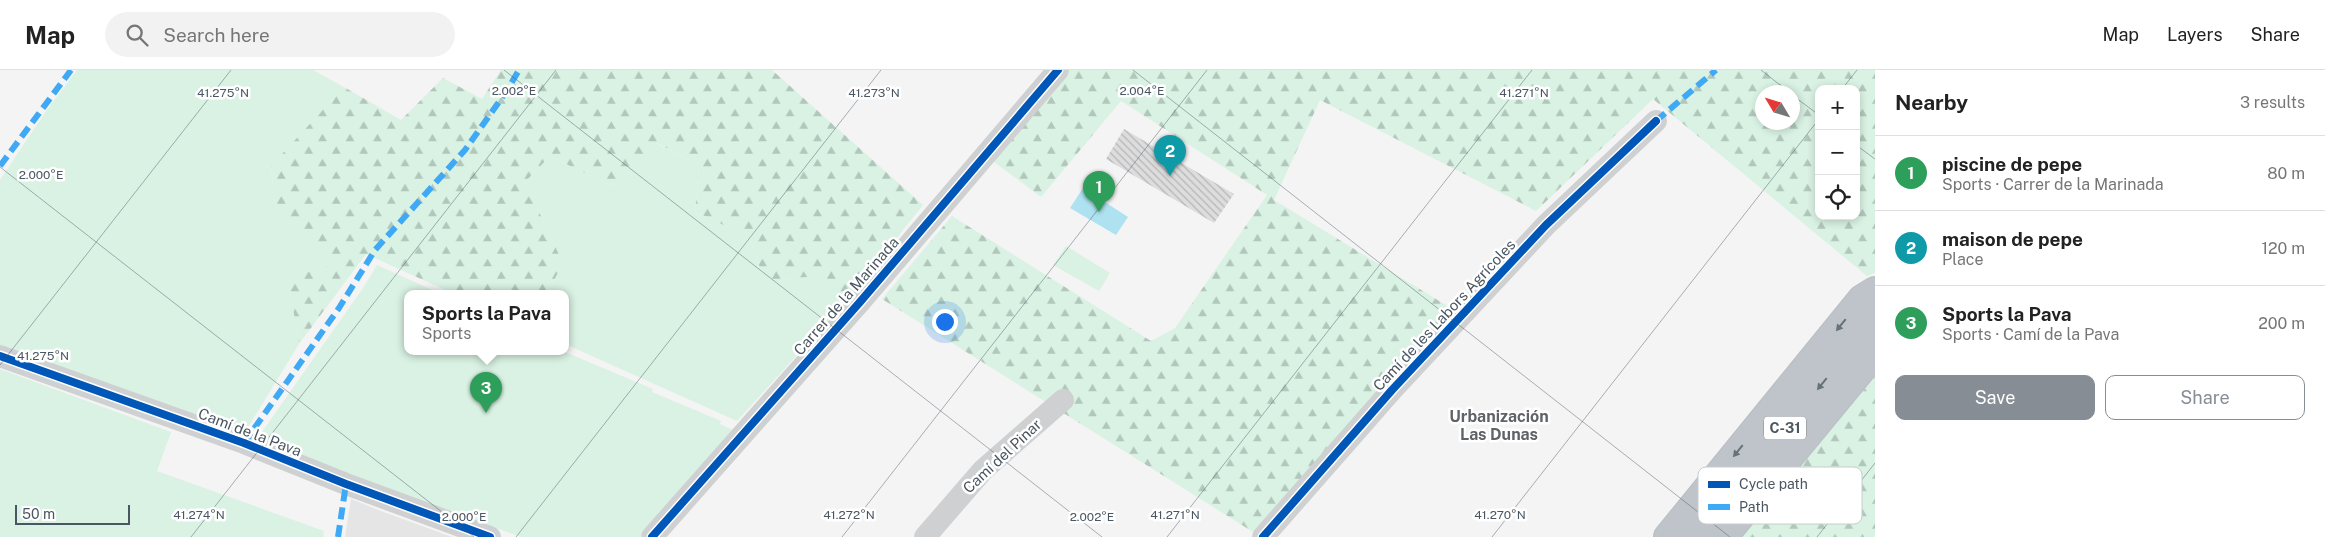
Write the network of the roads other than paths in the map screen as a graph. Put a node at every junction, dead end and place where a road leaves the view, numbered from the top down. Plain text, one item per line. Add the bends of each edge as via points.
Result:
1 (1058, 70) edge
2 (1656, 122) dead end
3 (1875, 291) edge
4 (1875, 320) edge
5 (1875, 354) edge
6 (0, 356) edge
7 (1063, 400) dead end
8 (1725, 467) edge
9 (1753, 467) edge
10 (1781, 467) edge
11 (1698, 500) edge
12 (1706, 524) edge
13 (1734, 524) edge
14 (490, 537) edge
15 (652, 537) edge
16 (925, 537) edge
17 (1263, 537) edge
18 (1668, 537) edge
19 (1695, 537) edge
20 (1723, 537) edge

1 - 15 street, Carrer de la Marinada via 860,302 678,493
2 - 17 street, Camí de les Labors Agrícoles via 1546,225 1392,390
3 -> 8 highway via 1862,299
4 -> 9 highway, C-31
5 - 10 highway, C-31
6 - 14 street, Camí de la Pava via 244,443
7 - 16 street, Camí del Pinar via 983,470
11 -> 18 highway
12 -> 19 highway, C-31
13 - 20 highway, C-31

